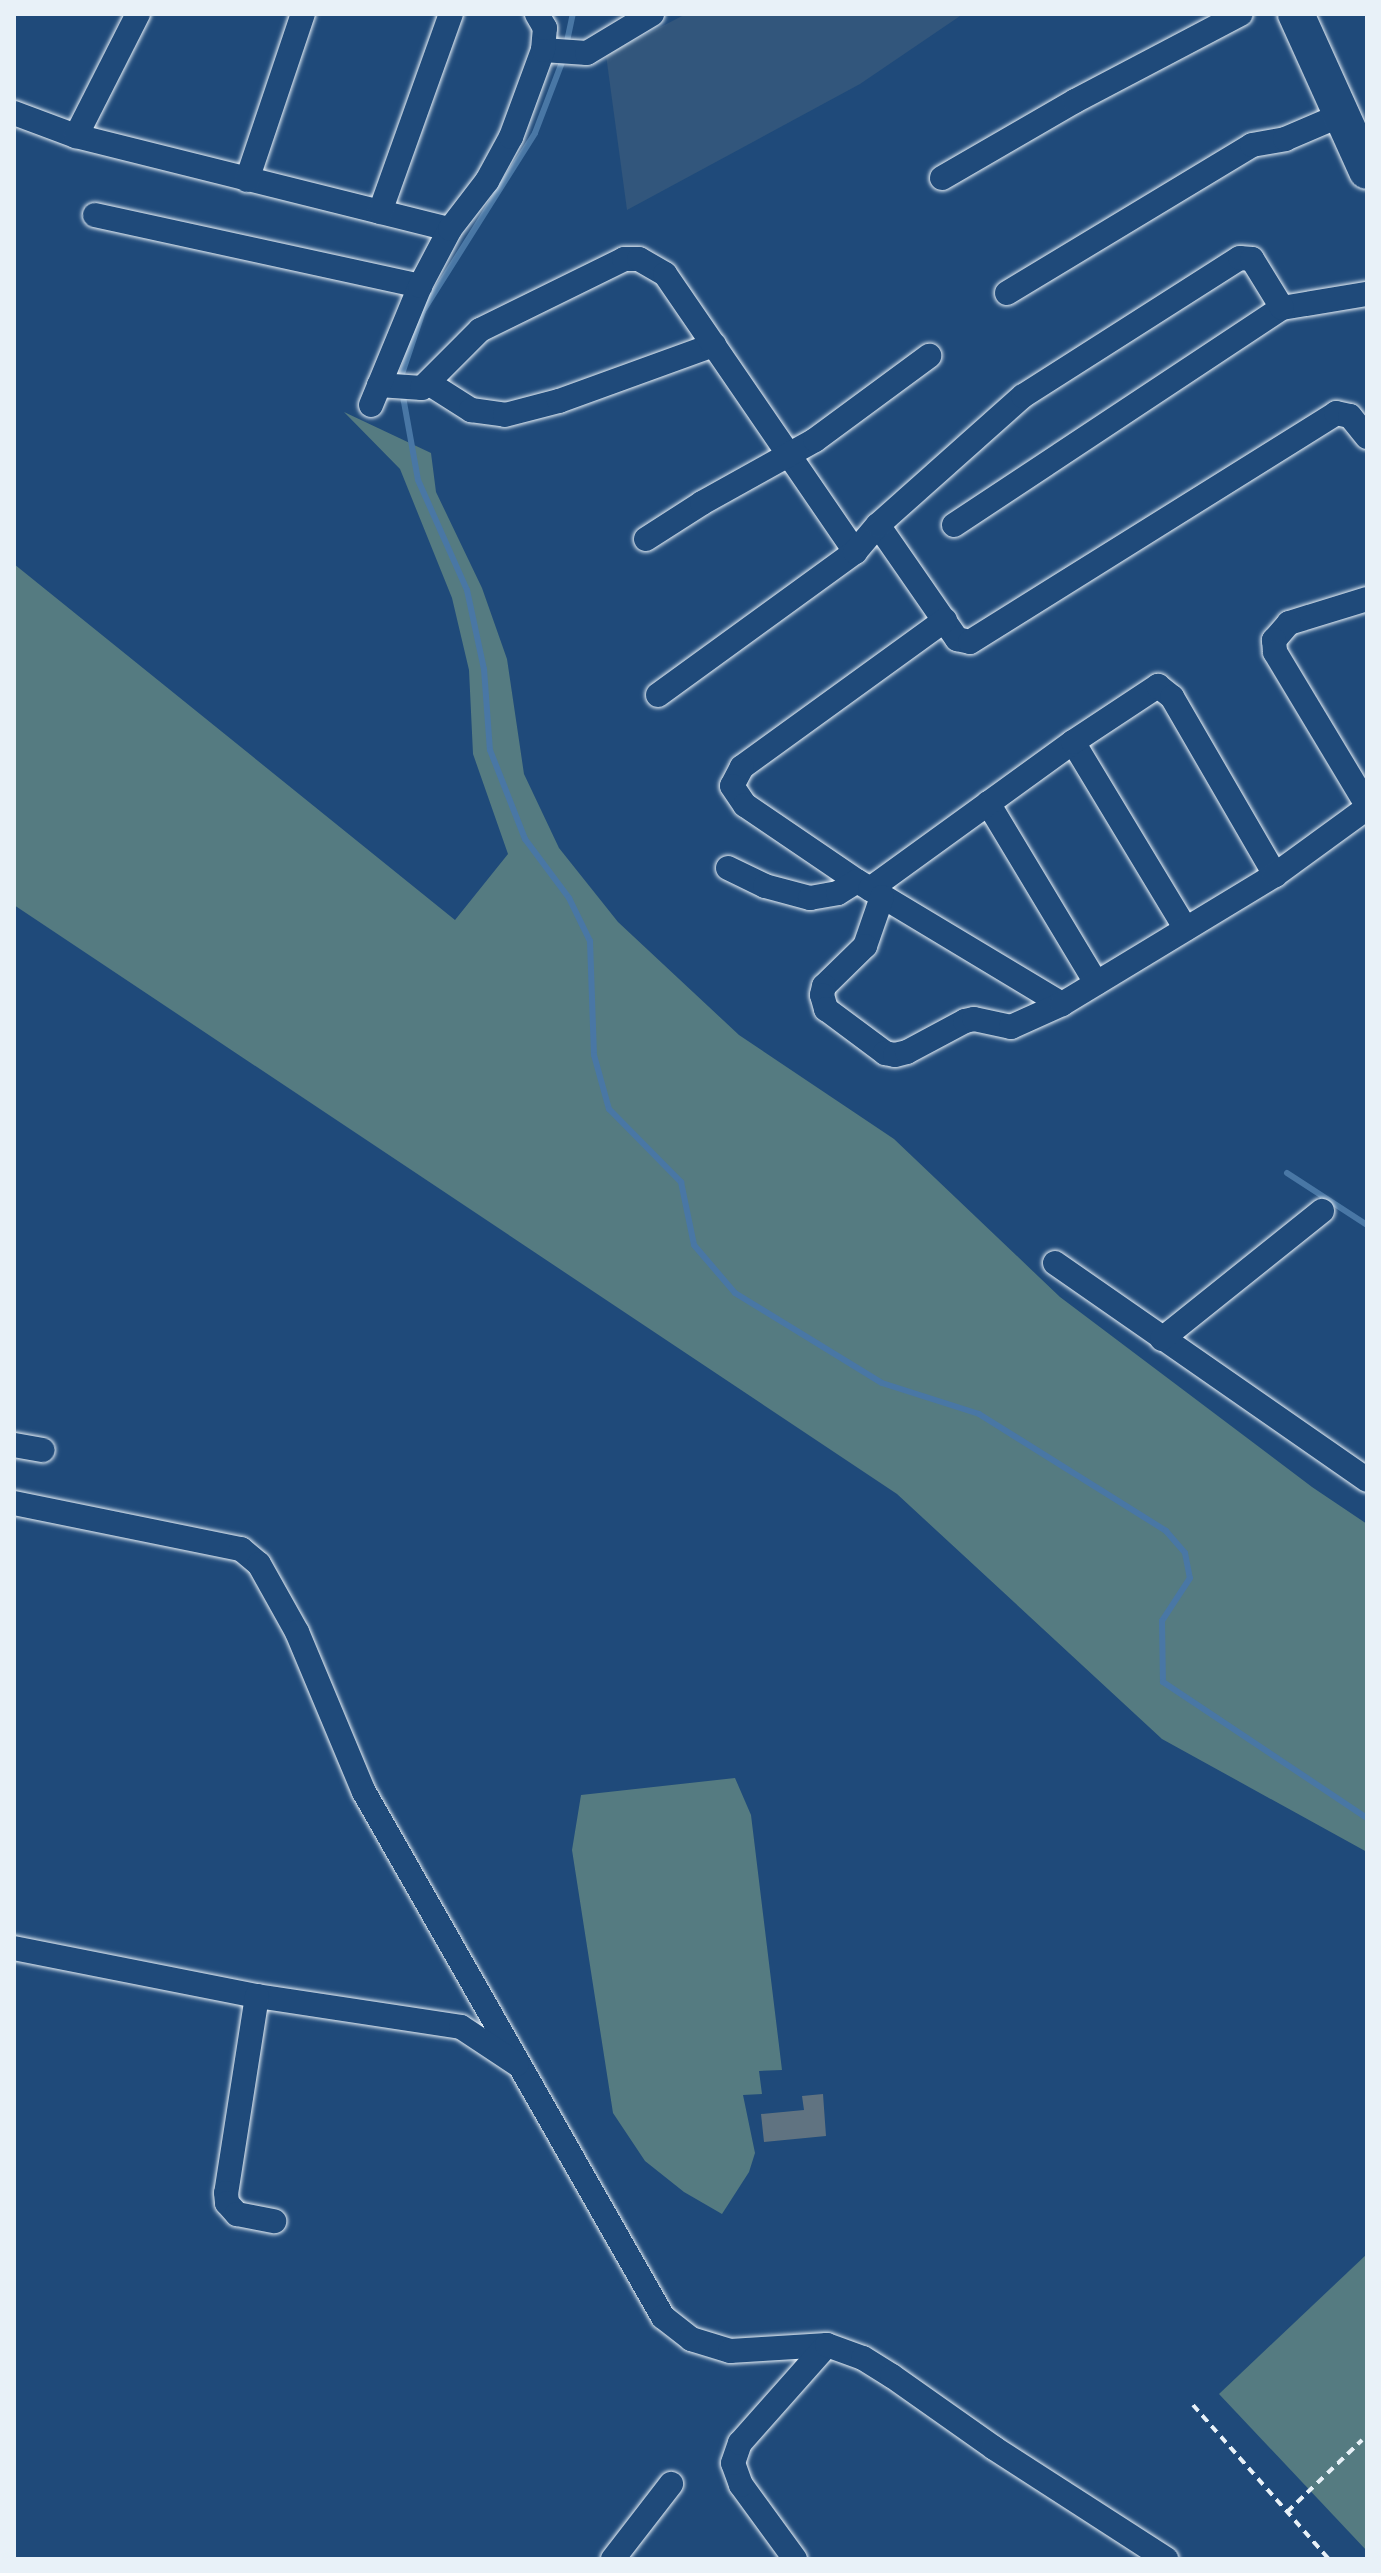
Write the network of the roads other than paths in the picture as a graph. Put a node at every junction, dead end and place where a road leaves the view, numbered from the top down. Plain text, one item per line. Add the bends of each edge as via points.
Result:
1 (138, 14) edge
2 (303, 14) edge
3 (451, 14) edge
4 (652, 14) edge
5 (1241, 14) edge
6 (1296, 14) edge
7 (542, 16) edge
8 (543, 50) junction
9 (14, 113) edge
10 (1341, 115) junction
11 (76, 136) junction
12 (1367, 171) edge
13 (942, 178) dead end
14 (247, 180) junction
15 (380, 212) junction
16 (95, 215) dead end
17 (450, 229) junction
18 (420, 286) junction
19 (1007, 293) dead end
20 (1367, 294) edge
21 (1282, 308) junction
22 (714, 345) junction
23 (929, 356) dead end
24 (426, 386) junction
25 (1367, 437) edge
26 (789, 455) junction
27 (878, 525) junction
28 (954, 525) dead end
29 (646, 539) dead end
30 (855, 552) junction
31 (1367, 599) edge
32 (945, 620) junction
33 (658, 695) dead end
34 (1073, 742) junction
35 (988, 803) junction
36 (1367, 807) edge
37 (728, 868) dead end
38 (1275, 875) junction
39 (872, 893) junction
40 (1186, 929) junction
41 (1096, 983) junction
42 (1062, 1004) junction
43 (1322, 1211) dead end
44 (1055, 1263) dead end
45 (1162, 1339) junction
46 (14, 1445) edge
47 (43, 1450) dead end
48 (1367, 1480) edge
49 (14, 1503) edge
50 (14, 1948) edge
51 (257, 1996) junction
52 (522, 2067) junction
53 (274, 2221) dead end
54 (827, 2345) junction
55 (671, 2484) dead end
56 (619, 2557) edge
57 (795, 2559) edge
58 (1166, 2559) edge

1 - 11 street
2 - 14 street
3 - 15 street
4 - 8 street via 587,53
5 - 13 street
6 - 10 street
7 - 8 street
8 - 17 street via 511,137 487,181
9 - 11 street
10 - 12 street
10 - 19 street via 1285,139 1252,145
11 - 14 street
14 - 15 street
15 - 17 street
16 - 18 street
17 - 18 street
18 - 24 street via 381,392
20 - 21 street
21 - 27 street via 1252,259 1240,258 1023,396
21 - 28 street
22 - 24 street via 505,415 471,410
22 - 24 street via 665,274 652,263 624,259 480,330
22 - 26 street
23 - 26 street
25 - 32 street via 1350,416 1336,413 979,638 963,643
26 - 29 street
26 - 30 street
27 - 30 street
27 - 32 street
30 - 33 street
31 - 36 street via 1289,623 1274,640 1275,652
32 - 39 street via 734,777 732,786 745,805
34 - 35 street
34 - 38 street via 1148,689 1162,688
34 - 40 street
35 - 39 street
35 - 41 street
36 - 38 street
37 - 39 street via 765,886 810,898
38 - 40 street
39 - 42 street
39 - 42 street via 869,934 857,956 824,986 823,1000 826,1009 885,1053 907,1052 965,1021 1011,1027
40 - 41 street
41 - 42 street
43 - 45 street
44 - 45 street
45 - 48 street
46 - 47 street
49 - 52 street via 241,1549 259,1564 297,1632 364,1792
50 - 51 street
51 - 52 street via 461,2027
51 - 53 street via 226,2193 237,2214
52 - 54 street via 663,2317 691,2339 730,2351
54 - 57 street via 740,2443 733,2463 741,2485
54 - 58 street via 883,2370
55 - 56 street

